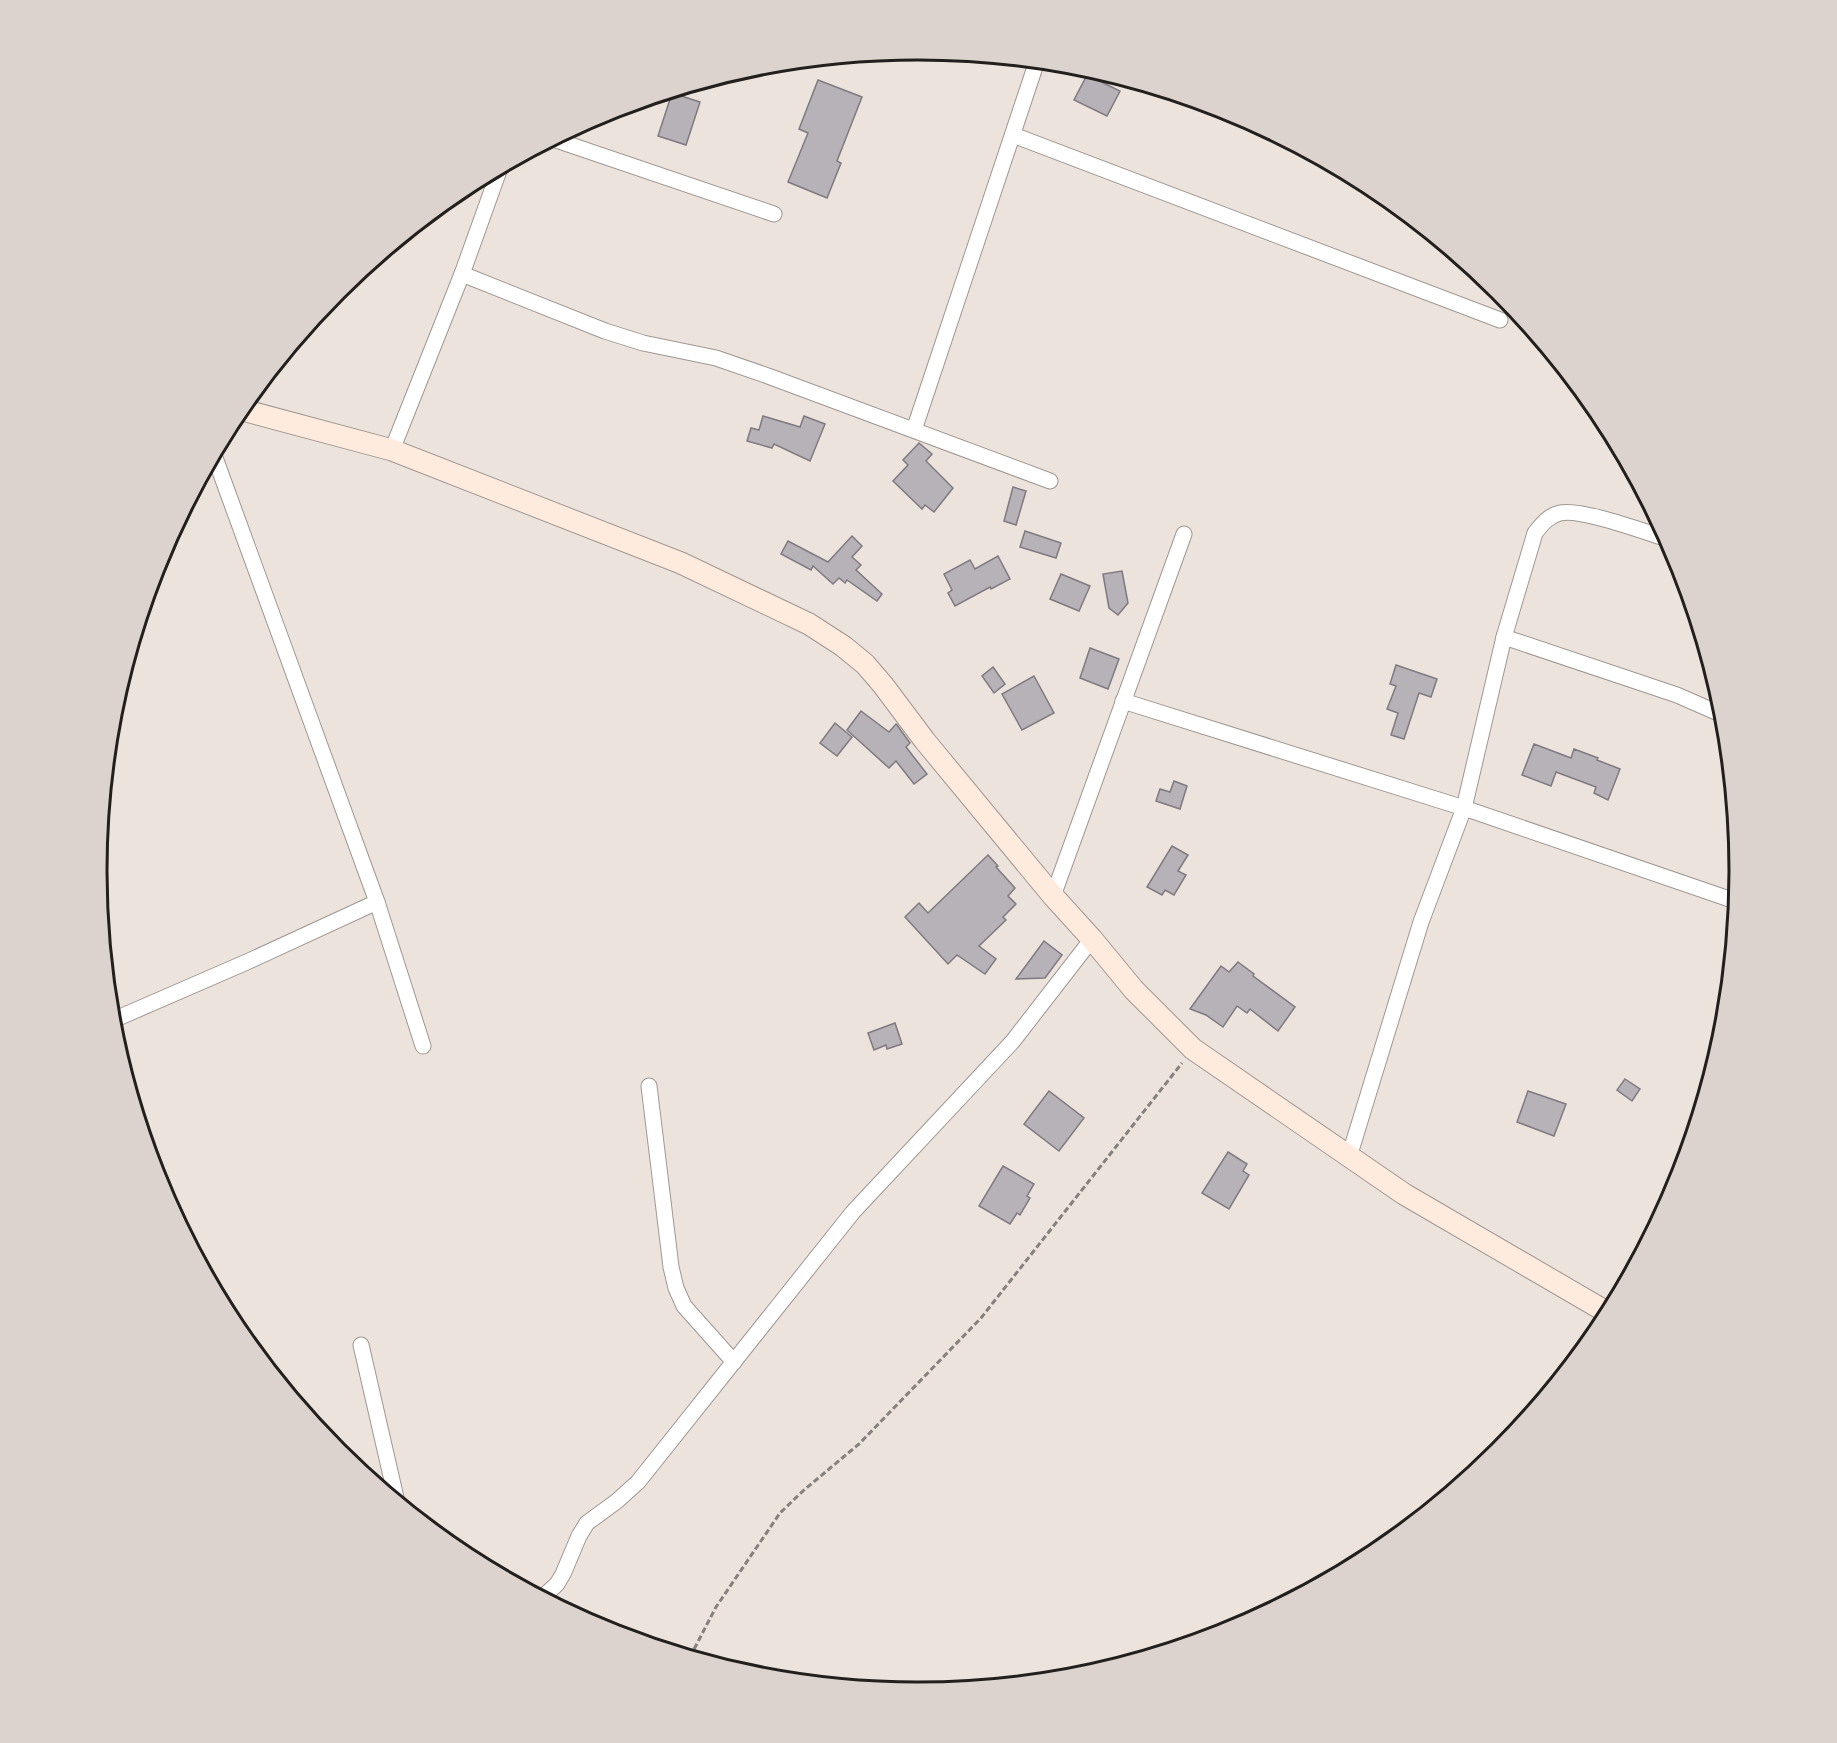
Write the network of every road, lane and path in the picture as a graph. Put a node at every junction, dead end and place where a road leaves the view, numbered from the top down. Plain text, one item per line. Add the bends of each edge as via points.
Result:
1 (1034, 69) edge
2 (1013, 135) junction
3 (564, 142) edge
4 (496, 180) edge
5 (774, 214) dead end
6 (462, 274) junction
7 (1500, 320) dead end
8 (250, 413) edge
9 (914, 430) junction
10 (392, 450) junction
11 (217, 464) edge
12 (1050, 481) dead end
13 (1184, 534) dead end
14 (1656, 536) edge
15 (1504, 638) junction
16 (1123, 701) junction
17 (1714, 711) edge
18 (1464, 808) junction
19 (1053, 896) junction
20 (1729, 899) edge
21 (377, 902) junction
22 (1092, 939) junction
23 (121, 1017) edge
24 (423, 1046) dead end
25 (1193, 1049) junction
26 (649, 1086) dead end
27 (1349, 1157) junction
28 (1601, 1309) edge
29 (362, 1345) dead end
30 (734, 1362) junction
31 (395, 1491) edge
32 (548, 1593) edge
33 (693, 1651) edge

1 - 2 street
2 - 7 street
2 - 9 street
3 - 5 street
4 - 6 street
6 - 9 street via 605,331 716,358
6 - 10 street
8 - 10 main road
9 - 12 street
10 - 19 main road via 681,563 810,624 843,646 883,685
11 - 21 street
13 - 16 street
14 - 15 street via 1579,513 1561,513 1546,520 1535,533
15 - 17 street via 1677,695
15 - 18 street
16 - 18 street
16 - 19 street
18 - 20 street
18 - 27 street via 1421,922
19 - 22 main road
21 - 23 street
21 - 24 street
22 - 25 main road via 1134,990
22 - 30 street via 1013,1041 853,1212
25 - 27 main road
25 - 33 path via 981,1318 859,1444 780,1513 716,1607
26 - 30 street via 676,1288 684,1306
27 - 28 main road via 1404,1194
29 - 31 street
30 - 32 street via 638,1482 587,1523 563,1574

